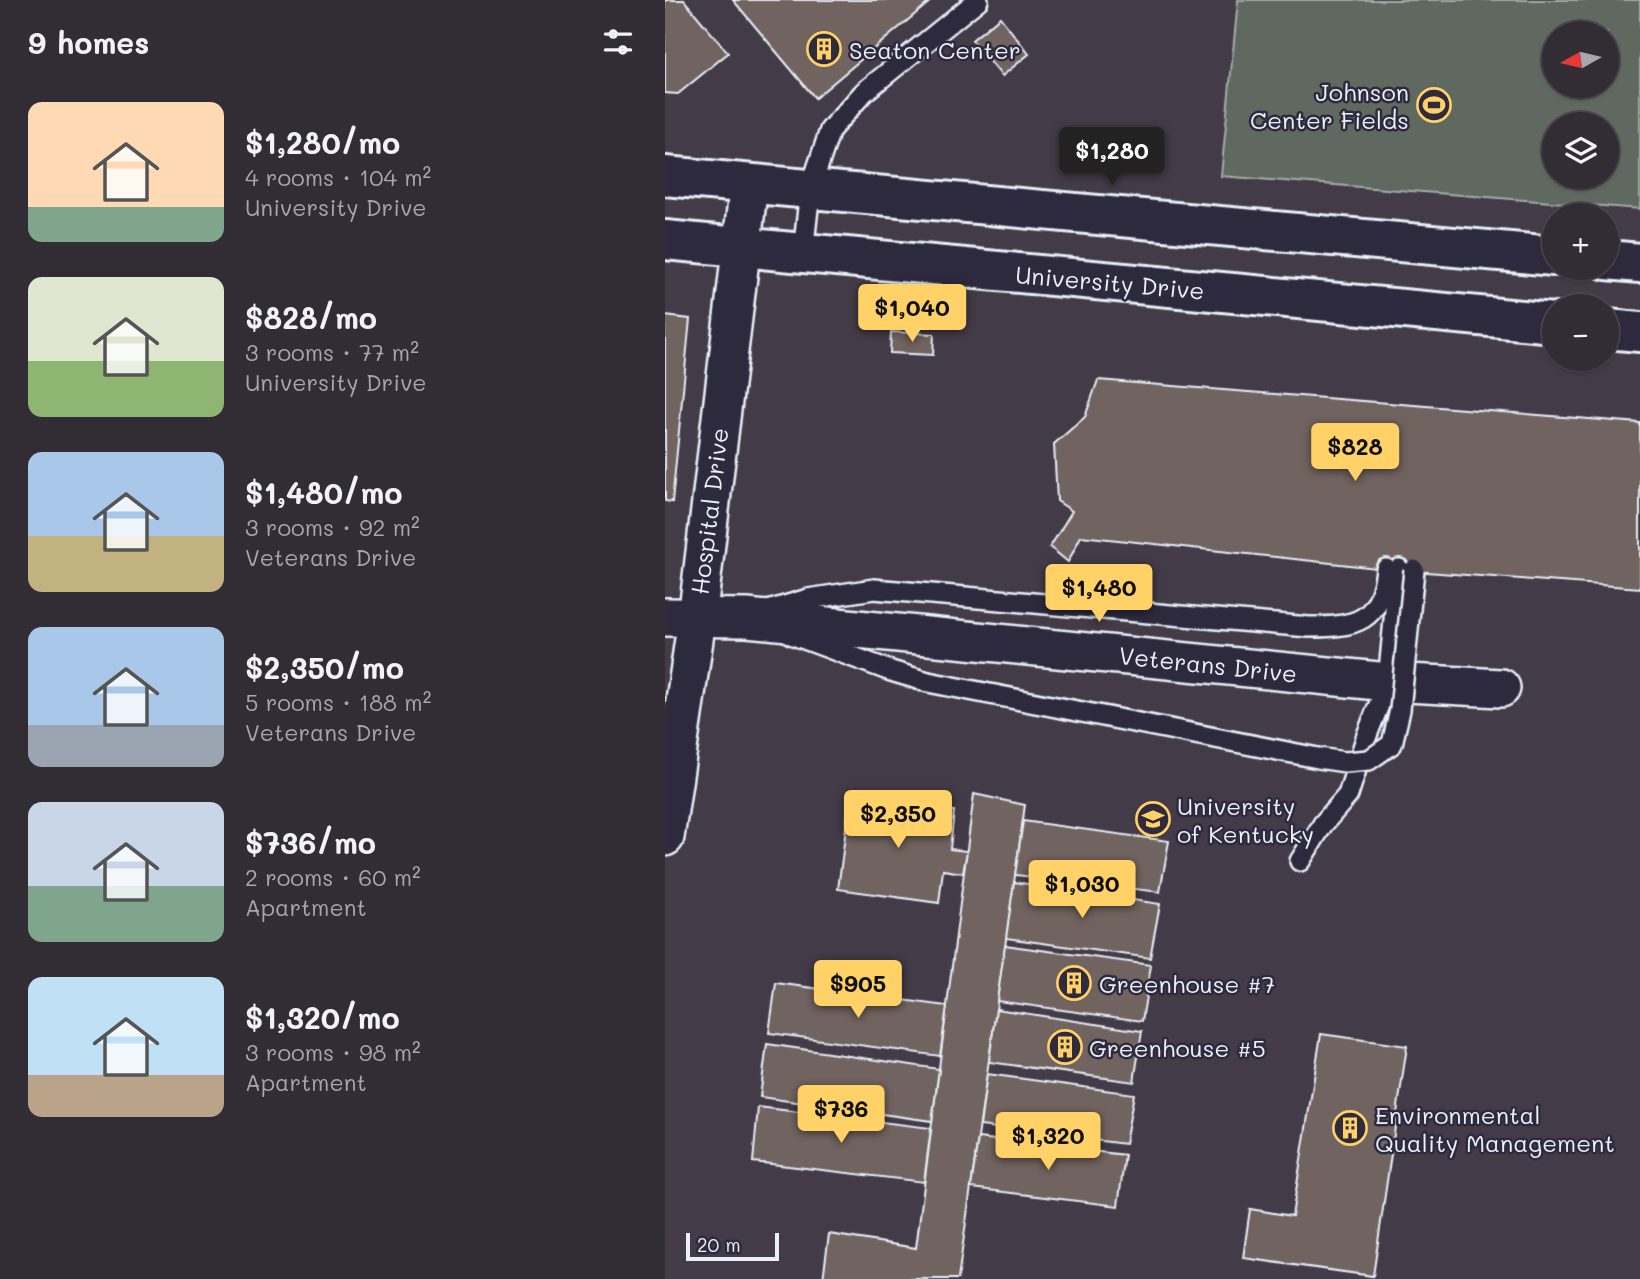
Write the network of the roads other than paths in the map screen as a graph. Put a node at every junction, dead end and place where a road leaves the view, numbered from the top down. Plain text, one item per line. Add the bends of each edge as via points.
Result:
1 (978, 0) edge
2 (665, 176) edge
3 (749, 184) junction
4 (810, 190) junction
5 (665, 240) edge
6 (743, 247) junction
7 (803, 253) junction
8 (1542, 255) edge
9 (1619, 261) edge
10 (1640, 263) edge
11 (1542, 322) edge
12 (1619, 330) edge
13 (1640, 332) edge
14 (1400, 569) junction
15 (681, 618) edge
16 (747, 618) junction
17 (1388, 682) junction
18 (1501, 688) dead end
19 (665, 837) edge
20 (1300, 861) dead end

1 - 4 lane via 865,92 830,130
2 - 3 street
3 - 4 street
3 - 6 street, Hospital Drive
4 - 7 lane
4 - 8 street
5 - 6 street, University Drive
6 - 7 street, University Drive
6 - 15 street, Hospital Drive
7 - 11 street, University Drive
9 - 10 street
12 - 13 street
14 - 16 lane via 1358,622 1339,627 874,589 808,599
14 - 16 lane, bridge via 1400,710 1392,744 1369,760 1345,762 928,682
14 - 17 lane
15 - 16 street, Veterans Drive
15 - 19 street, Hospital Drive
16 - 17 street, Veterans Drive
17 - 18 street, Veterans Drive
17 - 20 lane via 1348,795

